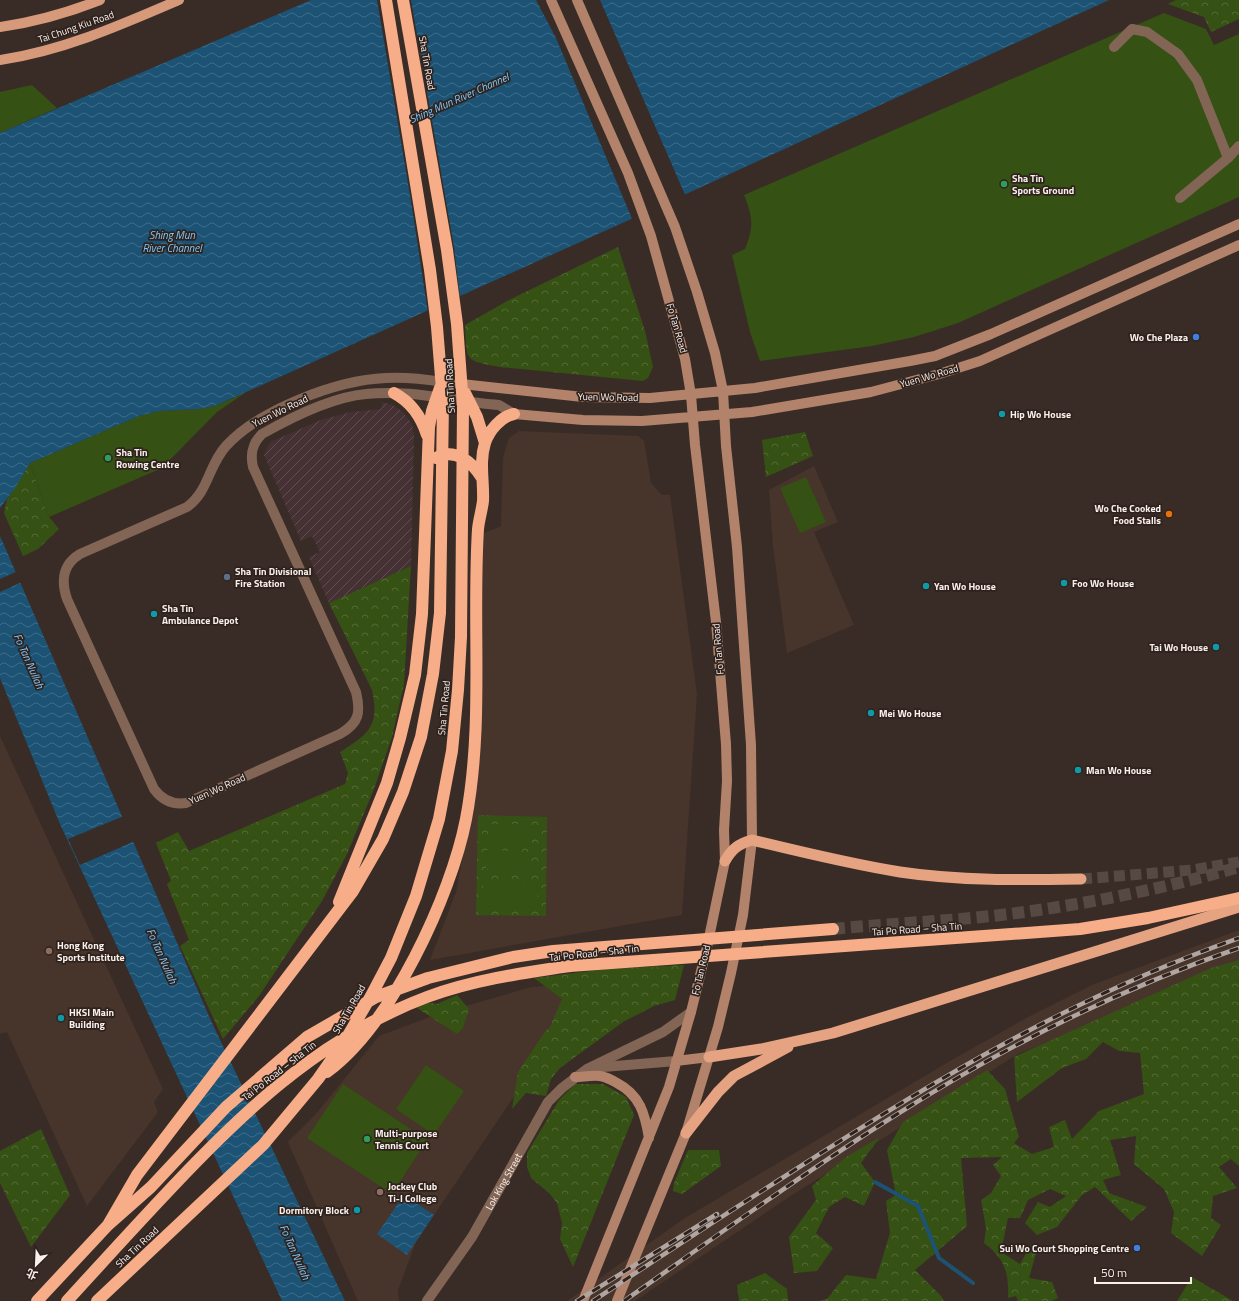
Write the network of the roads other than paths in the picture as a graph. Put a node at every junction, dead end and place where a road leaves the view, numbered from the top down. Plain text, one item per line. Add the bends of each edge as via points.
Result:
1 (100, 0) edge
2 (179, 0) edge
3 (386, 0) edge
4 (403, 0) edge
5 (551, 0) edge
6 (577, 0) edge
7 (0, 27) edge
8 (1114, 47) dead end
9 (0, 60) edge
10 (1239, 146) edge
11 (1228, 158) junction
12 (1180, 198) dead end
13 (1239, 224) edge
14 (1239, 245) edge
15 (444, 382) junction
16 (459, 384) junction
17 (723, 391) junction
18 (394, 393) junction
19 (691, 394) junction
20 (436, 397) junction
21 (469, 401) junction
22 (514, 414) junction
23 (724, 415) junction
24 (692, 417) junction
25 (428, 440) junction
26 (485, 444) junction
27 (427, 470) junction
28 (482, 478) junction
29 (752, 840) junction
30 (725, 861) junction
31 (1081, 879) tunnel mouth
32 (1239, 898) edge
33 (1239, 907) edge
34 (334, 915) junction
35 (833, 929) tunnel mouth
36 (691, 1012) junction
37 (797, 1042) junction
38 (709, 1057) junction
39 (676, 1061) junction
40 (587, 1069) junction
41 (574, 1078) junction
42 (318, 1079) junction
43 (686, 1133) junction
44 (649, 1138) junction
45 (108, 1225) junction
46 (37, 1301) edge
47 (67, 1301) edge
48 (97, 1301) edge
49 (427, 1301) edge
50 (583, 1301) edge
51 (617, 1301) edge

1 - 7 main road, Tai Chung Kiu Road via 56,16
2 - 9 main road, Tai Chung Kiu Road via 79,40 28,56
3 - 34 highway, Sha Tin Road via 430,270 443,402 440,613 433,674 421,737 403,792 383,839 353,891
4 - 42 highway, Sha Tin Road via 458,324 463,406 463,478 461,637 455,725 450,767 439,819 411,910 372,996
5 - 19 main road, Fo Tan Road via 628,172 651,236 685,359
6 - 17 main road via 675,227 715,353
8 - 11 street via 1132,29 1147,32 1178,54 1197,80
10 - 11 street
11 - 12 street
13 - 17 main road, Yuen Wo Road via 991,334 935,356 782,384
14 - 23 main road, Yuen Wo Road via 980,361 871,392
15 - 16 main road, Yuen Wo Road
15 - 18 street, Yuen Wo Road via 404,378 363,380 335,386 294,402 253,423 232,440 217,459 202,492 187,507 80,554 68,564 63,581 66,599 154,788 166,800 178,805 186,803 340,734 349,729 356,720 359,712 356,692 264,493 253,467 252,453 253,445 262,434 299,415 359,395
15 - 20 highway
16 - 19 main road, Yuen Wo Road via 583,397 645,398
16 - 21 highway
17 - 19 main road, Yuen Wo Road
17 - 23 main road
18 - 20 street, Yuen Wo Road
18 - 25 highway via 407,400 416,411 424,423
19 - 24 main road, Fo Tan Road
20 - 21 street, Yuen Wo Road
20 - 25 highway
21 - 22 street, Yuen Wo Road via 499,405
21 - 26 highway
22 - 24 main road, Yuen Wo Road via 583,420 642,421
22 - 26 highway via 501,420
23 - 24 main road, Yuen Wo Road
23 - 29 main road via 745,647 751,745
24 - 30 main road, Fo Tan Road via 716,622 724,721 727,781
25 - 27 highway
26 - 28 highway
27 - 28 highway via 438,457 456,455 475,466
27 - 34 highway via 422,614 415,675 387,783
28 - 42 highway via 483,500 478,546 475,736 469,802 462,838 436,911 410,964 364,1034 340,1062
29 - 30 highway via 740,843
29 - 31 highway via 854,864 901,872 998,879
29 - 38 main road via 743,915
30 - 36 main road, Fo Tan Road
32 - 47 highway, Tai Po Road – Sha Tin via 1148,918 1080,929 570,966 509,975 427,997 383,1016 308,1061 254,1104 205,1152
33 - 37 highway
34 - 45 highway, Sha Tin Road via 137,1175
35 - 45 highway, Tai Po Road – Sha Tin via 553,951 513,957 428,978 376,997 307,1037 247,1089 198,1136 151,1187
36 - 39 main road, Fo Tan Road
36 - 40 street, Lok King Street via 663,1032
37 - 38 highway
37 - 43 highway via 734,1076
38 - 39 main road
38 - 43 main road
39 - 40 street, Lok King Street
39 - 44 main road, Fo Tan Road
40 - 41 street, Lok King Street
41 - 44 main road via 599,1076 610,1079 628,1090 645,1116
41 - 49 street, Lok King Street via 548,1102 540,1114 472,1237
42 - 48 highway, Sha Tin Road via 278,1128 224,1184
43 - 51 main road
44 - 50 main road, Fo Tan Road
45 - 46 highway, Tai Po Road – Sha Tin

